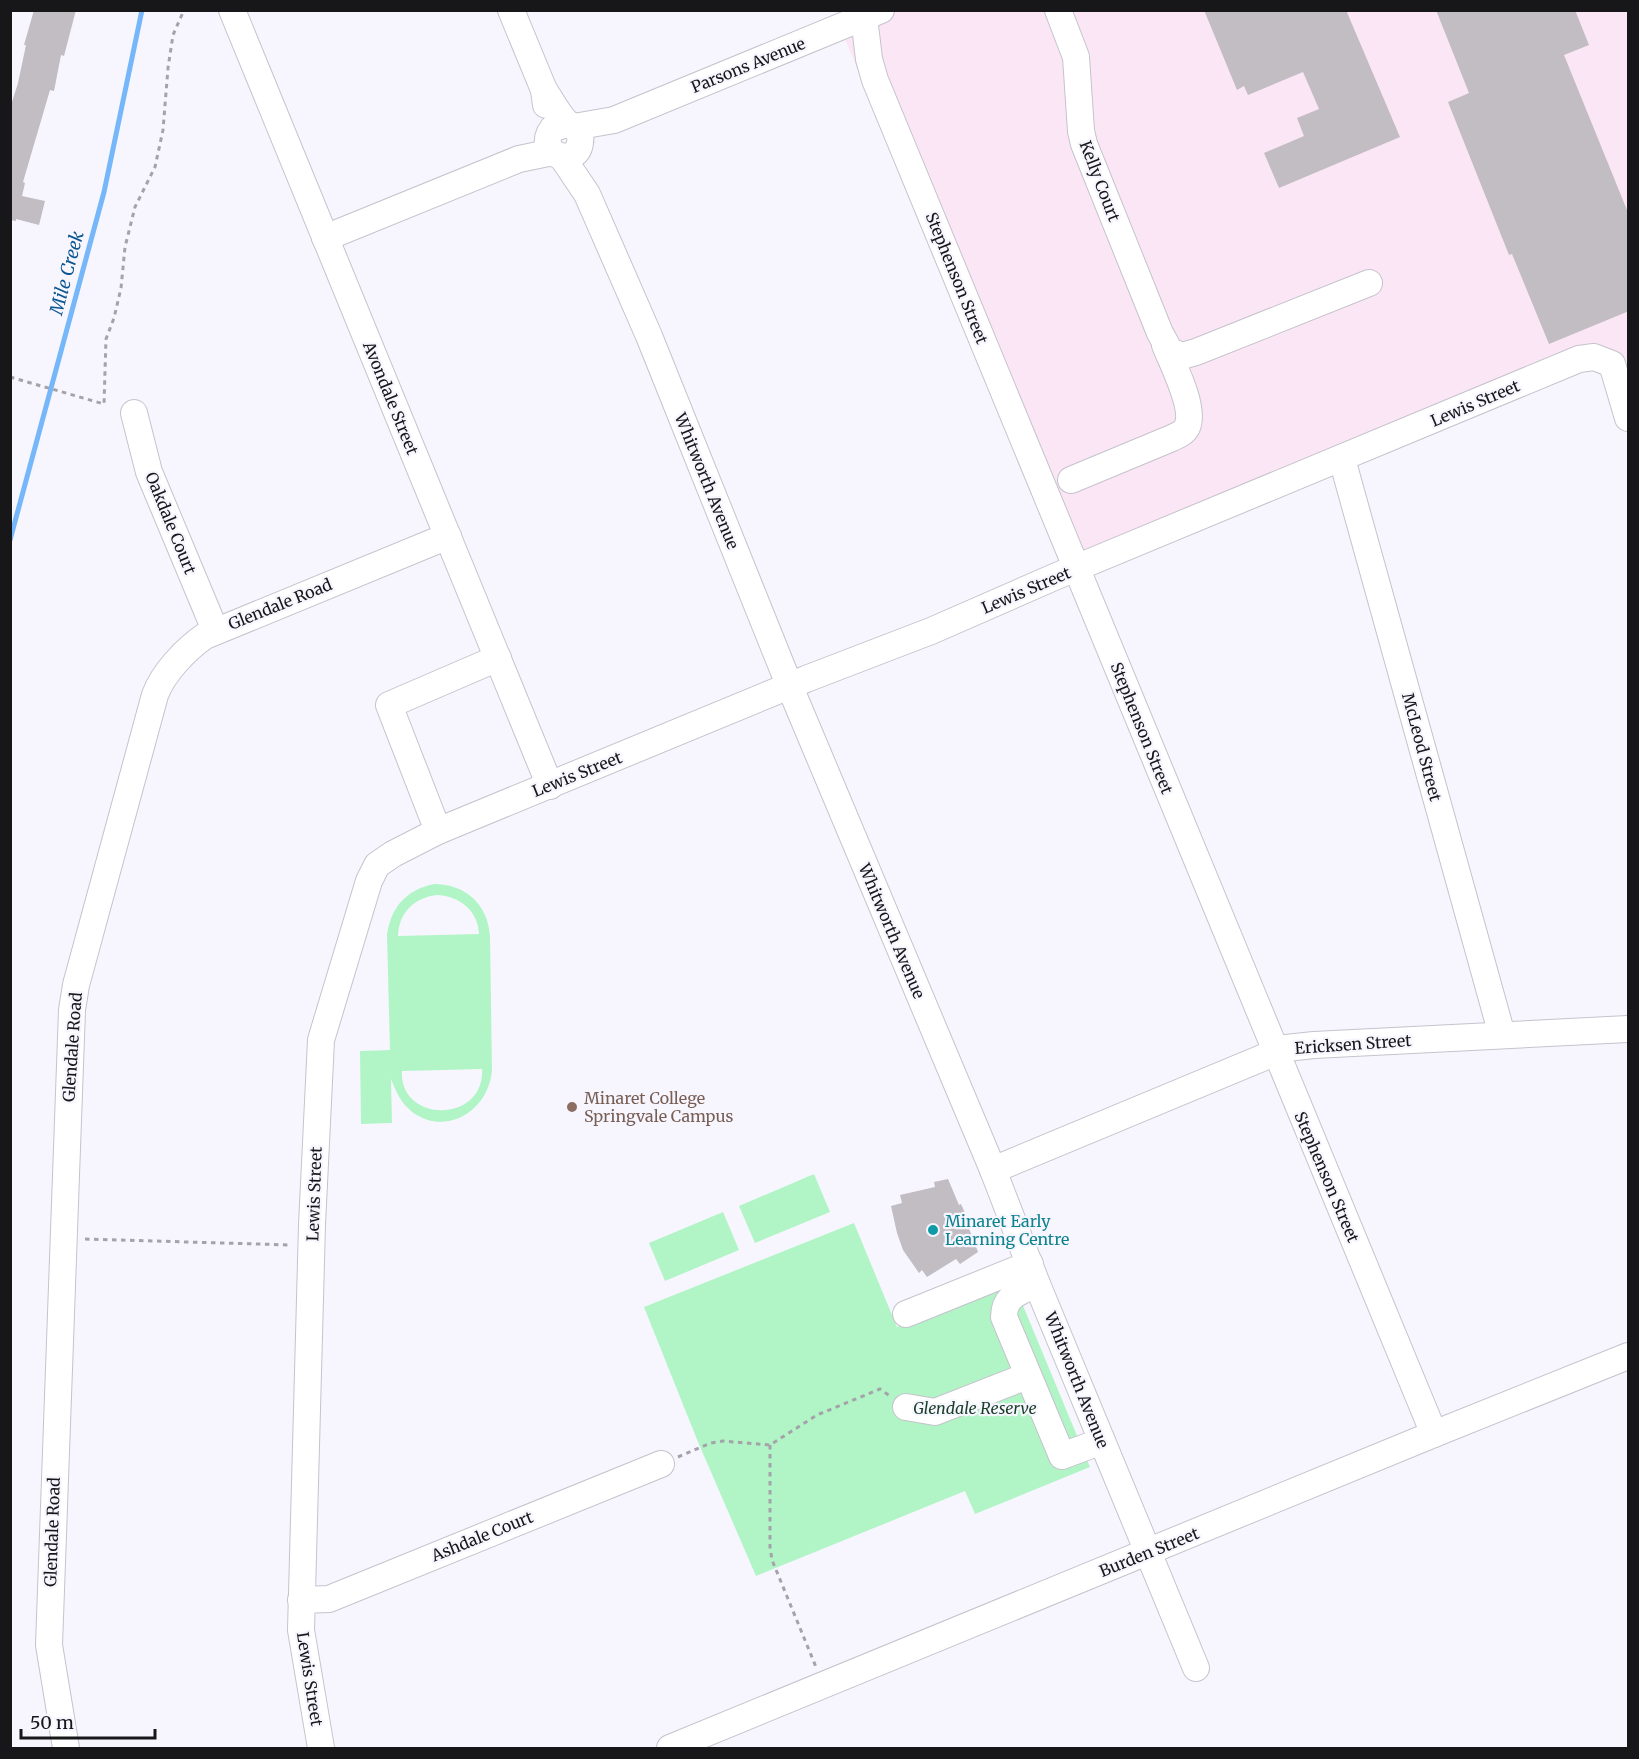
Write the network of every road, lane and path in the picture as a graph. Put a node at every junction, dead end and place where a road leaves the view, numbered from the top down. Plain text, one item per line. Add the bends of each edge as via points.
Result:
1 (184, 10) edge
2 (232, 10) edge
3 (511, 10) edge
4 (1058, 10) edge
5 (875, 12) edge
6 (564, 140) junction
7 (326, 238) junction
8 (1369, 283) dead end
9 (1166, 345) junction
10 (10, 377) edge
11 (134, 413) dead end
12 (1629, 418) edge
13 (1342, 459) junction
14 (1071, 480) dead end
15 (448, 536) junction
16 (1077, 569) junction
17 (215, 630) junction
18 (498, 658) junction
19 (790, 687) junction
20 (550, 786) junction
21 (438, 831) junction
22 (1629, 1029) edge
23 (1502, 1035) junction
24 (1275, 1053) junction
25 (993, 1170) junction
26 (77, 1239) dead end
27 (293, 1245) dead end
28 (1033, 1274) junction
29 (906, 1314) dead end
30 (1629, 1356) edge
31 (1027, 1376) junction
32 (906, 1407) joint
33 (1434, 1434) junction
34 (1102, 1441) junction
35 (770, 1445) junction
36 (661, 1464) joint
37 (1147, 1552) junction
38 (301, 1600) junction
39 (1196, 1668) dead end
40 (822, 1686) junction
41 (66, 1749) edge
42 (321, 1749) edge
43 (670, 1749) edge

1 - 10 path via 173,35 155,167 135,207 125,247 121,288 106,339 104,404
2 - 7 street, Avondale Street
3 - 6 street, Whitworth Avenue
4 - 9 street, Kelly Court via 1077,57 1084,144
5 - 6 street, Parsons Avenue
5 - 16 street, Stephenson Street via 869,59 875,80
6 - 7 street, Parsons Avenue
6 - 19 street, Whitworth Avenue via 649,336
7 - 15 street, Avondale Street
8 - 9 street via 1196,352 1176,355
9 - 14 street, Kelly Court via 1187,403 1187,427 1181,434
11 - 17 street, Oakdale Court via 149,472
12 - 13 street, Lewis Street via 1614,369 1607,361 1586,357
13 - 16 street, Lewis Street
13 - 23 street, McLeod Street
15 - 17 street, Glendale Road
15 - 18 street, Avondale Street
16 - 19 street, Lewis Street
16 - 24 street, Stephenson Street
17 - 41 street, Glendale Road via 191,647 158,687 72,1010 48,1646
18 - 20 street, Avondale Street
18 - 21 street via 390,705
19 - 20 street, Lewis Street
19 - 25 street, Whitworth Avenue
20 - 21 street, Lewis Street
21 - 38 street, Lewis Street via 377,865 321,1040
22 - 23 street, Ericksen Street
23 - 24 street, Ericksen Street via 1314,1045
24 - 25 street, Ericksen Street
24 - 33 street, Stephenson Street
25 - 28 street, Whitworth Avenue
26 - 27 path
28 - 29 street
28 - 31 street via 1004,1307 1004,1317
28 - 34 street, Whitworth Avenue
30 - 33 street, Burden Street
31 - 32 street via 935,1412
31 - 34 street via 1062,1456
32 - 35 path via 880,1389 818,1415
33 - 37 street, Burden Street
34 - 37 street, Whitworth Avenue
35 - 36 path via 717,1442
35 - 40 path via 772,1560
36 - 38 street, Ashdale Court via 329,1599
37 - 39 street, Whitworth Avenue
37 - 40 street, Burden Street
38 - 42 street, Lewis Street via 301,1630
40 - 43 street, Burden Street

